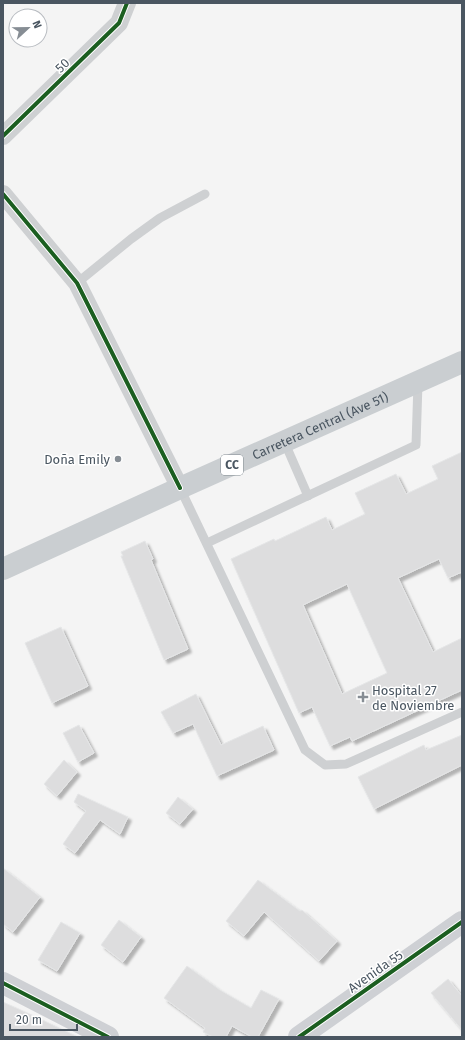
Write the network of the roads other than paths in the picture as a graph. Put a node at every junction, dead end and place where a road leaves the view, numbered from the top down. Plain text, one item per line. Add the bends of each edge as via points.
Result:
1 (127, 3) edge
2 (3, 136) edge
3 (3, 194) edge
4 (205, 194) dead end
5 (77, 283) junction
6 (462, 362) edge
7 (418, 381) junction
8 (284, 441) junction
9 (180, 488) junction
10 (308, 496) junction
11 (207, 543) junction
12 (3, 569) edge
13 (462, 712) edge
14 (462, 922) edge
15 (3, 983) edge
16 (108, 1037) edge
17 (299, 1037) edge

1 - 2 street, 50 via 119,23
3 - 5 street
4 - 5 lane via 160,218
5 - 9 street
6 - 7 main road, Carretera Central (Ave 51) / CC
7 - 8 main road, Carretera Central (Ave 51) / CC
7 - 10 lane via 416,445
8 - 9 main road, Carretera Central (Ave 51) / CC
8 - 10 lane
9 - 11 lane
9 - 12 main road, Carretera Central (Ave 51) / CC
10 - 11 lane
11 - 13 lane via 305,750 325,765 346,764
14 - 17 street, Avenida 55
15 - 16 street

